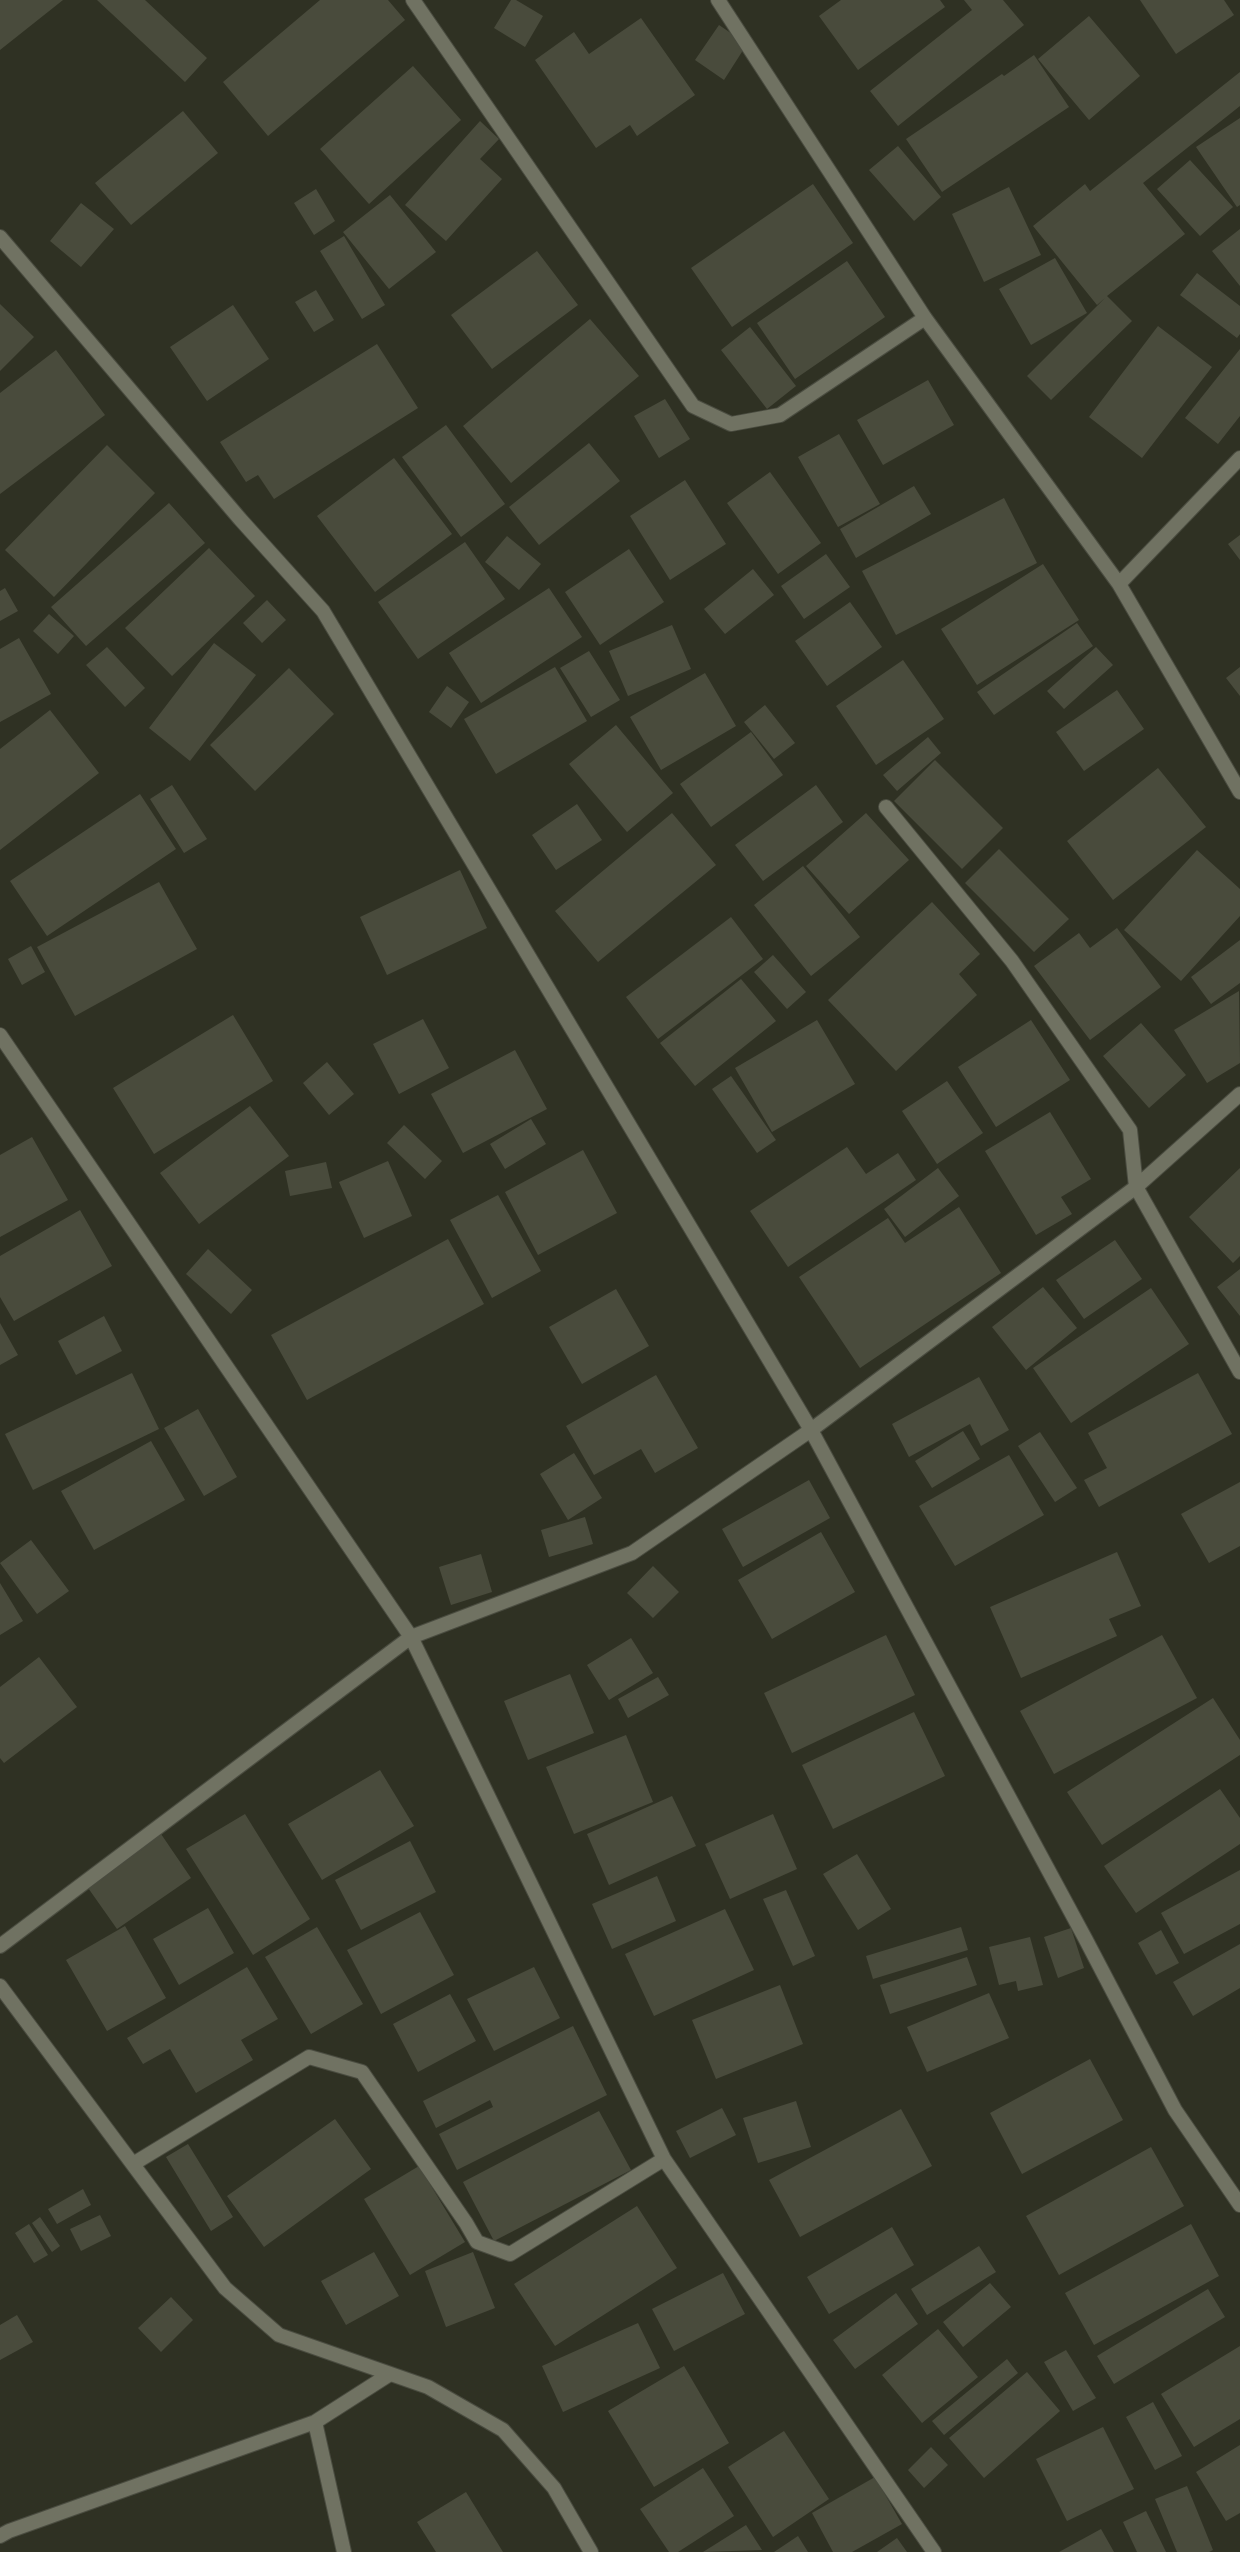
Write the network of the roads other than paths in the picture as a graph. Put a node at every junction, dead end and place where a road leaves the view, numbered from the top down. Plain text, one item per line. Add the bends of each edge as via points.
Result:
1 (413, 0) edge
2 (718, 0) edge
3 (0, 237) edge
4 (925, 318) junction
5 (1240, 458) edge
6 (1119, 584) junction
7 (1240, 792) edge
8 (886, 807) dead end
9 (0, 1035) edge
10 (1240, 1094) edge
11 (1136, 1188) junction
12 (1240, 1372) edge
13 (811, 1430) junction
14 (411, 1637) junction
15 (0, 1946) edge
16 (0, 1986) edge
17 (664, 2159) junction
18 (133, 2164) junction
19 (1240, 2205) edge
20 (390, 2374) junction
21 (314, 2422) junction
22 (0, 2536) edge
23 (344, 2552) edge
24 (590, 2552) edge
25 (934, 2552) edge

1 - 4 street via 693,406 731,424 780,415
2 - 4 street
3 - 13 street via 240,519 323,611
4 - 6 street
5 - 6 street
6 - 7 street
8 - 11 street via 1012,961 1130,1130
9 - 14 street
10 - 11 street
11 - 12 street
11 - 13 street
13 - 14 street via 632,1554
13 - 19 street via 1175,2110
14 - 15 street
14 - 17 street
16 - 18 street
17 - 18 street via 510,2254 477,2242 362,2072 309,2058
17 - 25 street
18 - 20 street via 226,2288 279,2334
20 - 21 street
20 - 24 street via 428,2387 503,2430 554,2488
21 - 22 street
21 - 23 street

